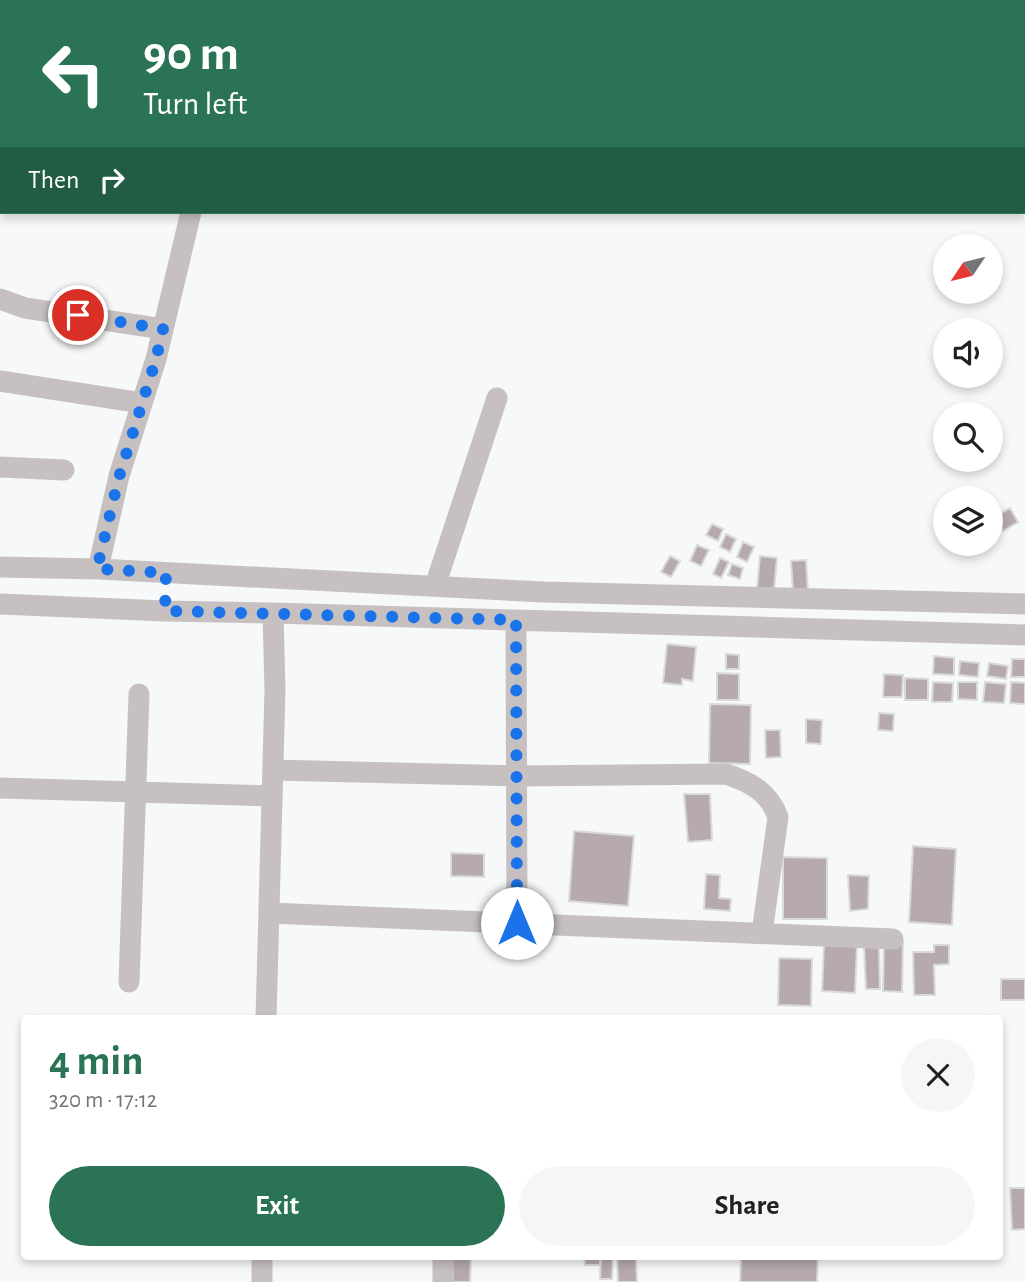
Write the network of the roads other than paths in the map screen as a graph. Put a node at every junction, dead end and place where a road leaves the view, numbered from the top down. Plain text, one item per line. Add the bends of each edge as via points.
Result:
1 (191, 214) edge
2 (0, 299) edge
3 (163, 329) junction
4 (0, 381) edge
5 (497, 398) dead end
6 (142, 403) junction
7 (0, 467) edge
8 (64, 470) dead end
9 (0, 567) edge
10 (87, 585) junction
11 (435, 586) junction
12 (166, 592) junction
13 (0, 604) edge
14 (1025, 604) edge
15 (563, 607) junction
16 (274, 613) junction
17 (516, 620) junction
18 (1025, 635) edge
19 (139, 694) dead end
20 (273, 769) junction
21 (517, 776) junction
22 (0, 788) edge
23 (136, 792) junction
24 (272, 796) junction
25 (269, 913) junction
26 (517, 923) junction
27 (762, 933) junction
28 (893, 939) dead end
29 (129, 982) dead end
30 (266, 1015) edge
31 (262, 1260) edge
32 (443, 1260) edge
33 (262, 1282) edge
34 (443, 1282) edge

1 - 3 street
2 - 3 street via 25,308
3 - 6 street
4 - 6 street
5 - 11 street
6 - 10 street
7 - 8 street
9 - 10 street
10 - 12 street
10 - 12 street
10 - 13 street
11 - 12 street
11 - 15 street
12 - 16 street
14 - 15 street
15 - 17 street
15 - 18 street
16 - 17 street
16 - 20 street
17 - 21 street
19 - 23 street
20 - 21 street
20 - 24 street
21 - 26 street
21 - 27 street via 726,774 747,781 773,803 778,817
22 - 23 street
23 - 24 street
23 - 29 street
24 - 25 street
25 - 26 street
25 - 30 street
26 - 27 street
27 - 28 street
31 - 33 street
32 - 34 street

